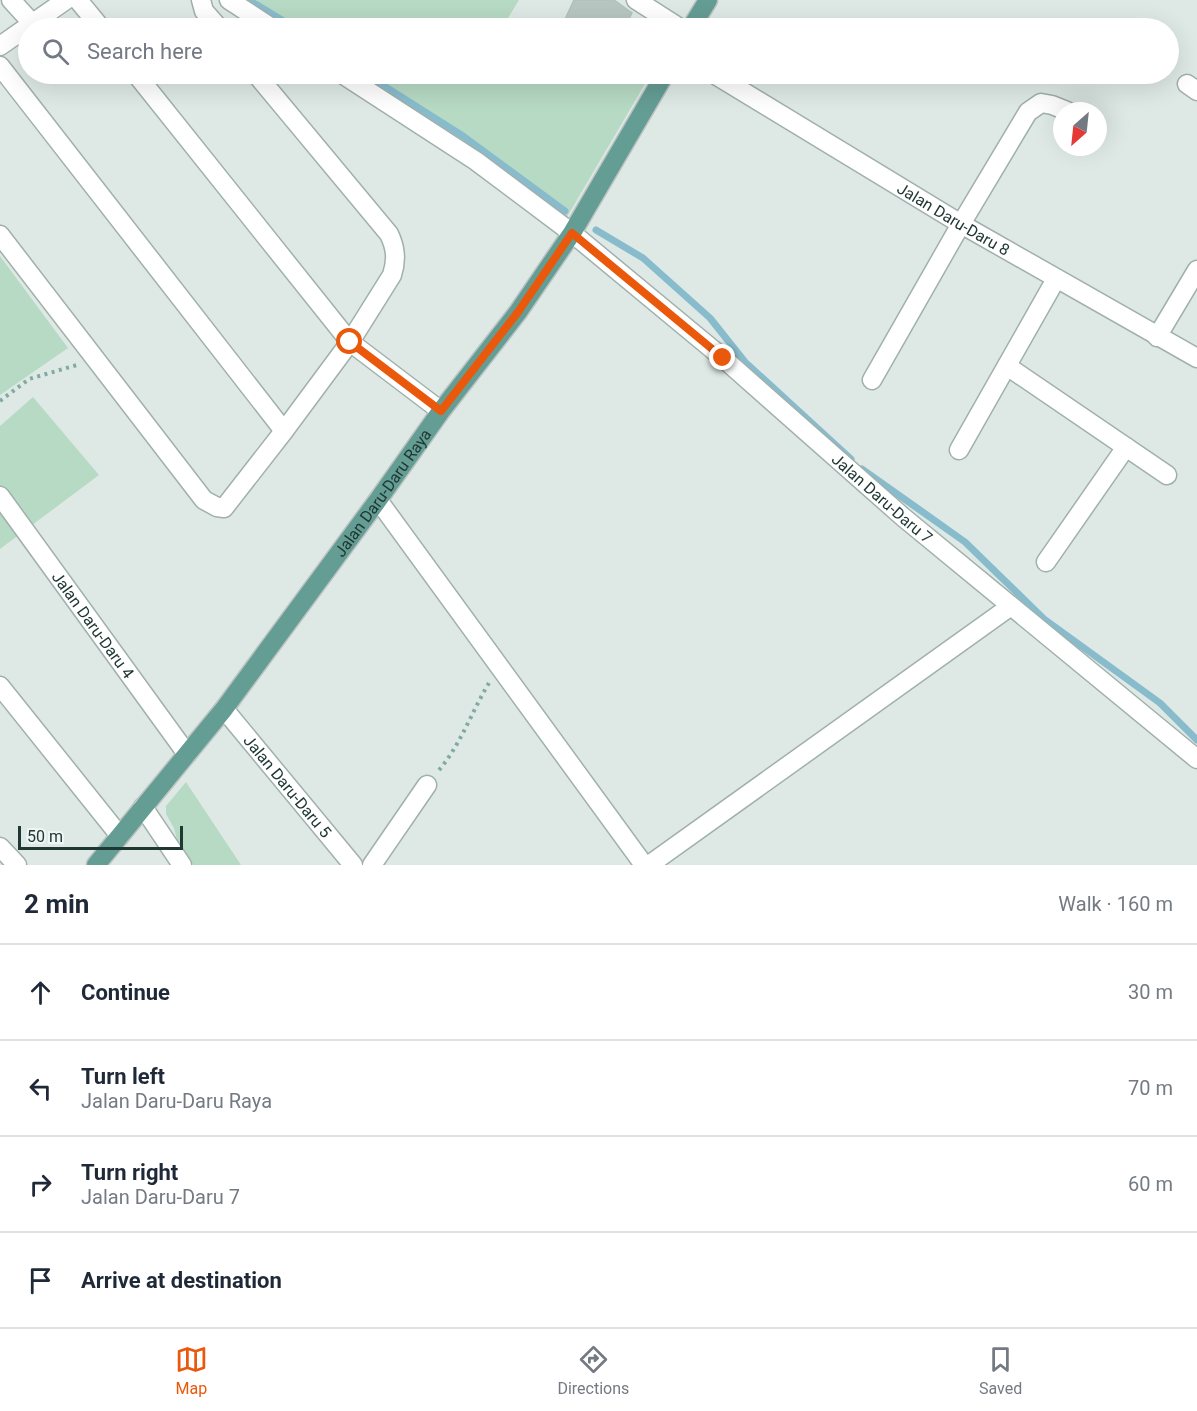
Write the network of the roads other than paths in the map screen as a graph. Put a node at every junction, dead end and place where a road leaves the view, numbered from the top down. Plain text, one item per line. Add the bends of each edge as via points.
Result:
1 (11, 0) edge
2 (66, 0) edge
3 (78, 0) edge
4 (201, 0) edge
5 (229, 0) edge
6 (636, 0) edge
7 (708, 0) edge
8 (28, 18) edge
9 (38, 18) edge
10 (93, 18) edge
11 (210, 18) edge
12 (257, 18) edge
13 (664, 18) edge
14 (697, 18) edge
15 (18, 32) edge
16 (0, 46) edge
17 (0, 66) edge
18 (144, 84) edge
19 (264, 84) edge
20 (357, 84) edge
21 (659, 84) edge
22 (730, 84) edge
23 (1053, 106) edge
24 (961, 224) junction
25 (572, 233) junction
26 (0, 235) edge
27 (1197, 270) edge
28 (1056, 279) junction
29 (1157, 337) junction
30 (350, 342) junction
31 (1197, 358) edge
32 (1007, 366) junction
33 (872, 380) dead end
34 (441, 411) junction
35 (284, 431) junction
36 (1126, 447) junction
37 (959, 450) dead end
38 (1167, 475) dead end
39 (0, 496) edge
40 (378, 500) junction
41 (1046, 562) dead end
42 (1011, 606) junction
43 (0, 686) edge
44 (224, 708) junction
45 (187, 754) junction
46 (1197, 759) edge
47 (427, 785) road end
48 (143, 807) junction
49 (120, 836) junction
50 (0, 847) edge
51 (17, 865) edge
52 (96, 865) edge
53 (182, 865) edge
54 (353, 865) edge
55 (372, 865) edge
56 (644, 865) edge
57 (649, 865) edge

1 - 8 street
2 - 9 street
3 - 10 street
4 - 11 street
5 - 12 street
6 - 13 street
7 - 14 main road
15 - 16 street
17 - 35 street
18 - 30 street
19 - 30 street via 393,242 392,275
20 - 25 street, Jalan Daru-Daru 7 via 476,161
21 - 25 main road, Jalan Daru-Daru Raya
22 - 24 street, Jalan Daru-Daru 8
23 - 24 street via 1045,103 1028,112
24 - 28 street, Jalan Daru-Daru 8
24 - 33 street
25 - 34 main road, Jalan Daru-Daru Raya via 518,312
25 - 42 street, Jalan Daru-Daru 7
26 - 35 street via 204,500 224,507
27 - 29 street
28 - 29 street, Jalan Daru-Daru 8
28 - 32 street
29 - 31 street, Jalan Daru-Daru 8
30 - 34 street
30 - 35 street
32 - 36 street
32 - 37 street
34 - 40 main road, Jalan Daru-Daru Raya
36 - 38 street
36 - 41 street
39 - 45 street, Jalan Daru-Daru 4
40 - 44 main road, Jalan Daru-Daru Raya
40 - 56 street
42 - 46 street, Jalan Daru-Daru 7
42 - 57 street
43 - 49 street
44 - 45 main road, Jalan Daru-Daru Raya
44 - 54 street, Jalan Daru-Daru 5
45 - 48 main road, Jalan Daru-Daru Raya
47 - 55 street
48 - 49 main road, Jalan Daru-Daru Raya
48 - 53 street
49 - 52 main road, Jalan Daru-Daru Raya
50 - 51 street

